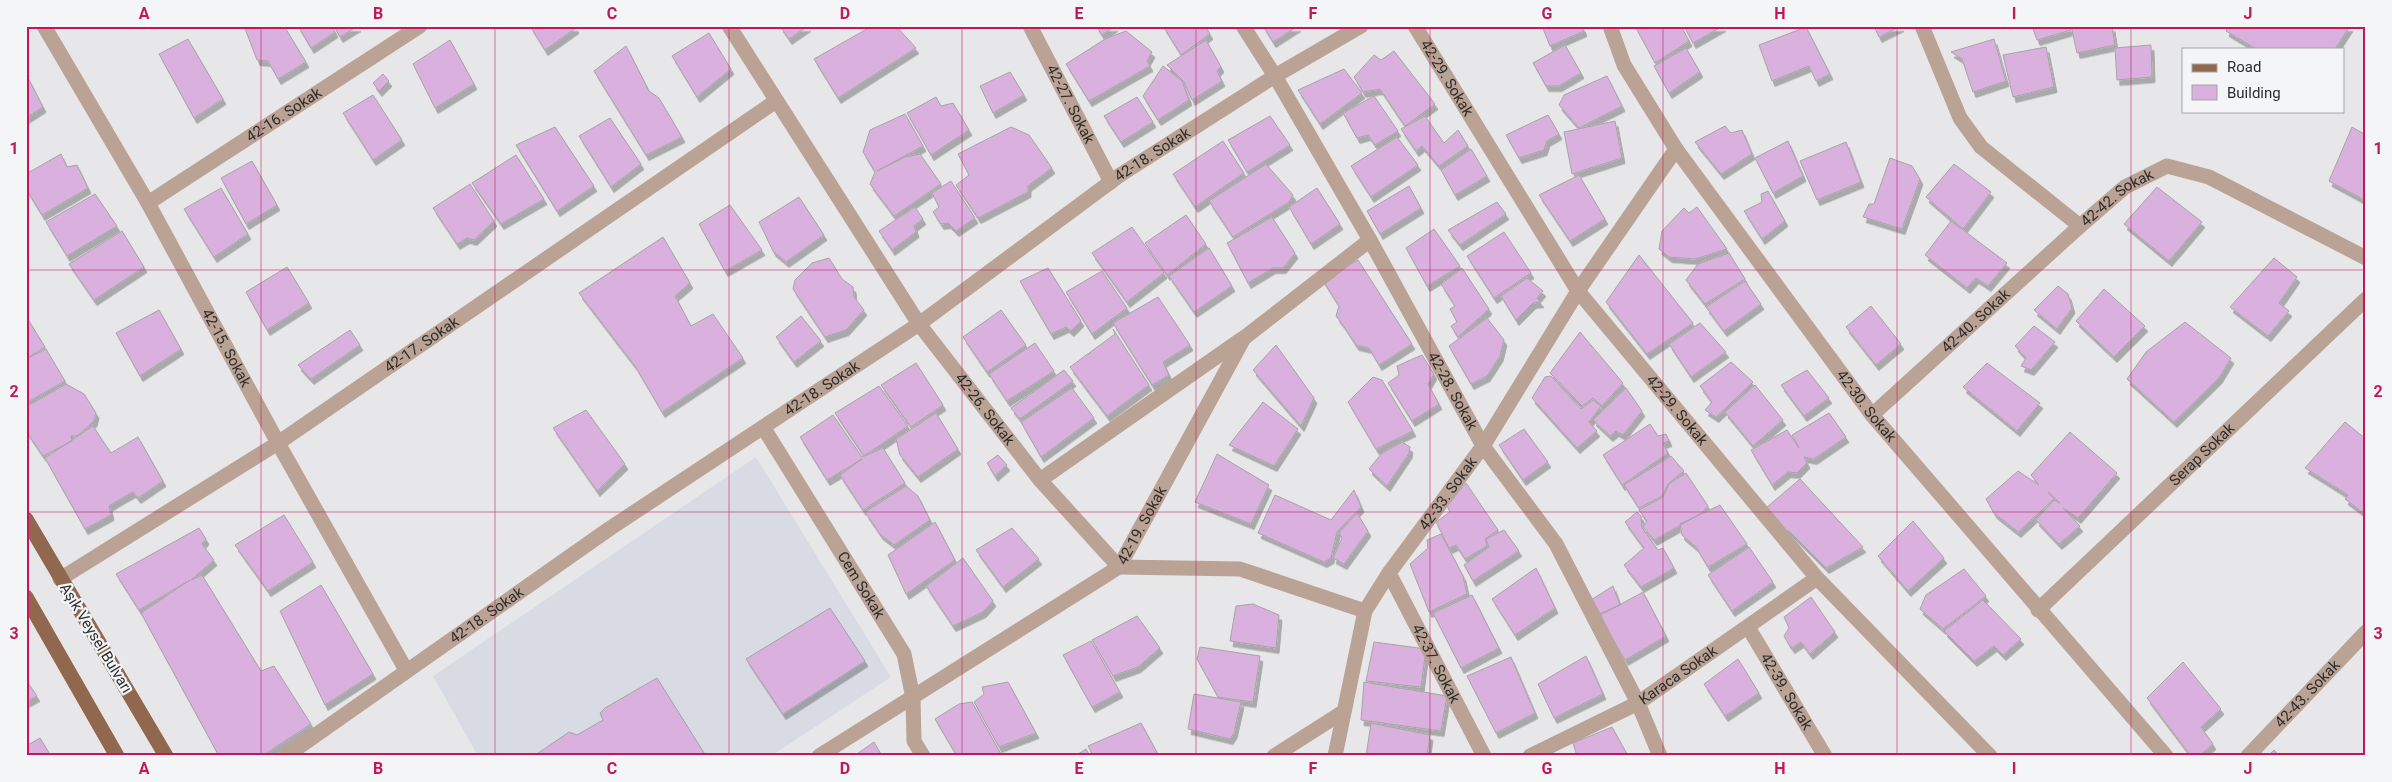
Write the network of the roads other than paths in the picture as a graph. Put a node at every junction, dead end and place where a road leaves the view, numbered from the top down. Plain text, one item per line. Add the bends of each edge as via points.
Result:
1 (44, 26) edge
2 (420, 26) edge
3 (729, 26) edge
4 (1030, 26) edge
5 (1242, 26) edge
6 (1361, 26) edge
7 (1415, 26) edge
8 (1610, 26) edge
9 (1922, 26) edge
10 (1275, 76) junction
11 (776, 101) junction
12 (1676, 149) junction
13 (1111, 182) junction
14 (148, 203) junction
15 (2080, 226) junction
16 (1370, 240) junction
17 (2366, 258) edge
18 (1578, 290) junction
19 (2366, 299) edge
20 (919, 324) junction
21 (1244, 338) junction
22 (1872, 415) junction
23 (763, 427) junction
24 (278, 443) junction
25 (1482, 446) junction
26 (1040, 480) junction
27 (26, 519) edge
28 (1119, 567) junction
29 (1389, 573) junction
30 (1817, 578) junction
31 (60, 579) junction
32 (26, 597) edge
33 (2038, 610) junction
34 (1365, 611) junction
35 (1748, 627) junction
36 (2366, 632) edge
37 (406, 670) junction
38 (913, 698) junction
39 (1638, 703) junction
40 (1343, 712) junction
41 (117, 756) edge
42 (166, 756) edge
43 (286, 756) edge
44 (819, 756) edge
45 (923, 756) edge
46 (1274, 756) edge
47 (1335, 756) edge
48 (1484, 756) edge
49 (1530, 756) edge
50 (1660, 756) edge
51 (1825, 756) edge
52 (1990, 756) edge
53 (2166, 756) edge
54 (2248, 756) edge

1 - 14 street, 42-15. Sokak
2 - 14 street, 42-16. Sokak
3 - 11 street, 42-26. Sokak
4 - 13 street, 42-27. Sokak
5 - 10 street, 42-28. Sokak
6 - 10 street, 42-18. Sokak
7 - 18 street, 42-29. Sokak
8 - 12 street, 42-30. Sokak via 1624,65
9 - 15 street, 42-42. Sokak via 1960,118 1981,147
10 - 13 street, 42-18. Sokak
10 - 16 street, 42-28. Sokak
11 - 20 street, 42-26. Sokak
11 - 24 street, 42-17. Sokak
12 - 18 street, 42-33. Sokak
12 - 22 street, 42-30. Sokak
13 - 20 street, 42-18. Sokak
14 - 24 street, 42-15. Sokak
15 - 17 street, 42-42. Sokak via 2125,187 2167,166 2209,177
15 - 22 street, 42-40. Sokak
16 - 21 street, 42-19. Sokak
16 - 25 street, 42-28. Sokak
18 - 25 street, 42-33. Sokak
18 - 30 street, 42-29. Sokak
19 - 33 street, Serap Sokak
20 - 23 street, 42-18. Sokak
20 - 26 street, 42-26. Sokak
21 - 26 street
21 - 28 street, 42-19. Sokak
22 - 33 street, 42-30. Sokak
23 - 37 street, 42-18. Sokak
23 - 38 street, Cem Sokak via 904,654
24 - 31 street, 42-17. Sokak
24 - 37 street, 42-15. Sokak
25 - 29 street, 42-33. Sokak
25 - 39 street, 42-28. Sokak via 1556,544
26 - 28 street, 42-26. Sokak
27 - 31 main road, Aşık Veysel Bulvarı
28 - 34 street via 1240,569
28 - 38 street, 42-19. Sokak
29 - 34 street, 42-33. Sokak
29 - 48 street, 42-37. Sokak
30 - 35 street, Karaca Sokak
30 - 52 street, 42-29. Sokak
31 - 42 main road, Aşık Veysel Bulvarı
32 - 41 main road
33 - 53 street, 42-30. Sokak
34 - 40 street, 42-33. Sokak
35 - 39 street, Karaca Sokak
35 - 51 street, 42-39. Sokak
36 - 54 street, 42-43. Sokak
37 - 43 street, 42-18. Sokak
38 - 44 street, 42-19. Sokak
38 - 45 street, Cem Sokak via 914,741
39 - 49 street, Karaca Sokak
39 - 50 street, 42-28. Sokak
40 - 46 street
40 - 47 street, 42-33. Sokak

